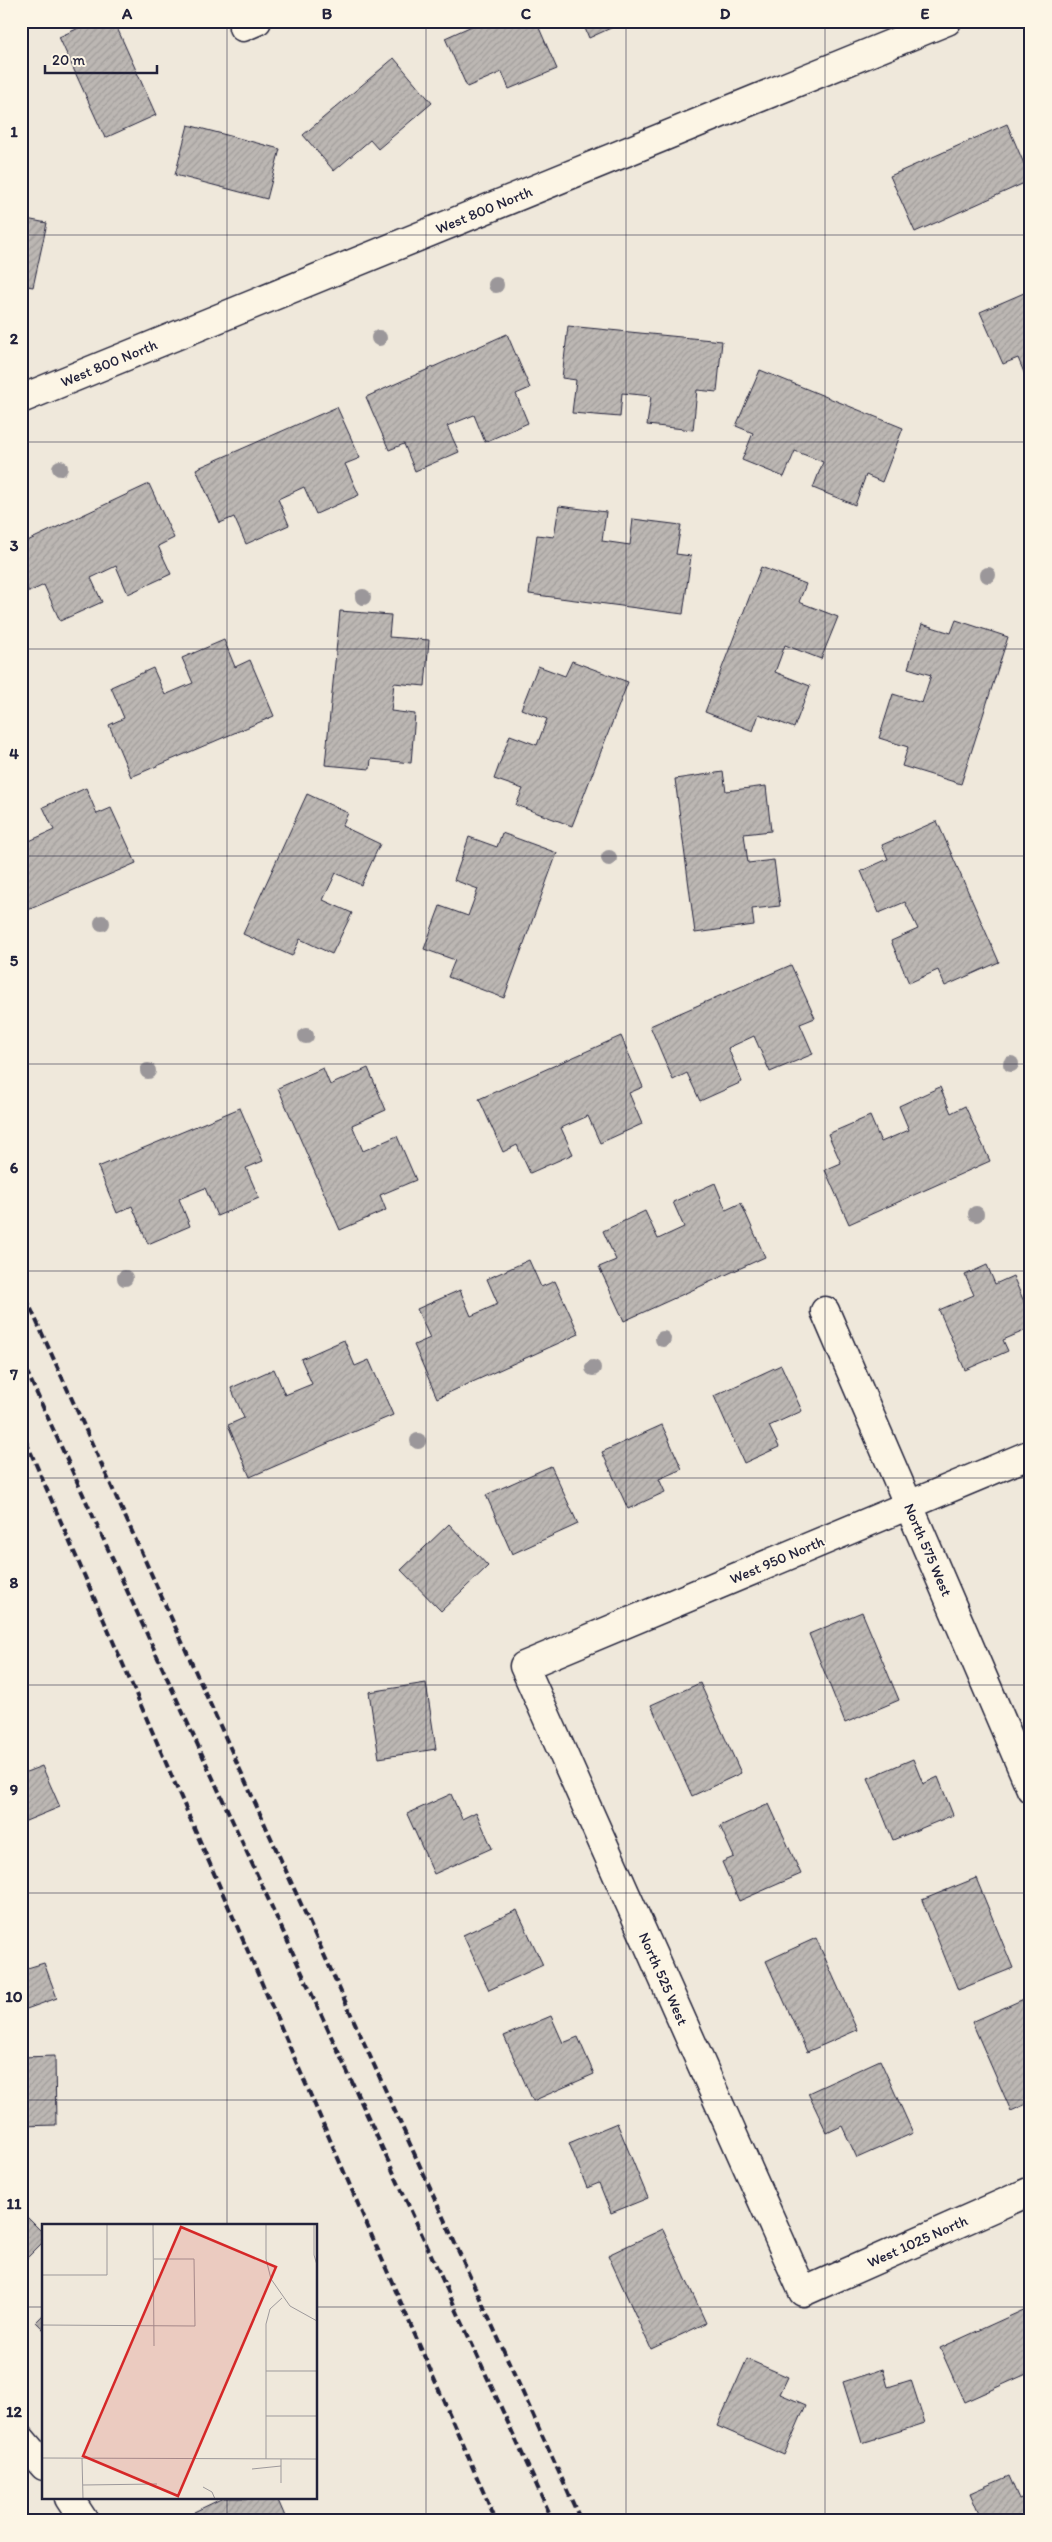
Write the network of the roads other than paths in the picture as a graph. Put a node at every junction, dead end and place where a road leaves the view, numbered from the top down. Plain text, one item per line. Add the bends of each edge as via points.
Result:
1 (947, 21) edge
2 (21, 399) edge
3 (825, 1310) dead end
4 (1031, 1454) edge
5 (909, 1505) junction
6 (524, 1666) joint
7 (1031, 1789) edge
8 (1031, 2192) edge
9 (803, 2292) joint
10 (21, 2439) edge
11 (42, 2464) edge
12 (70, 2500) edge
13 (84, 2521) edge

1 - 2 street, West 800 North
3 - 5 street, North 575 West
4 - 5 street, West 950 North
5 - 6 street, West 950 North
5 - 7 street, North 575 West
6 - 9 street, North 525 West
8 - 9 street, West 1025 North
10 - 11 street
12 - 13 street

